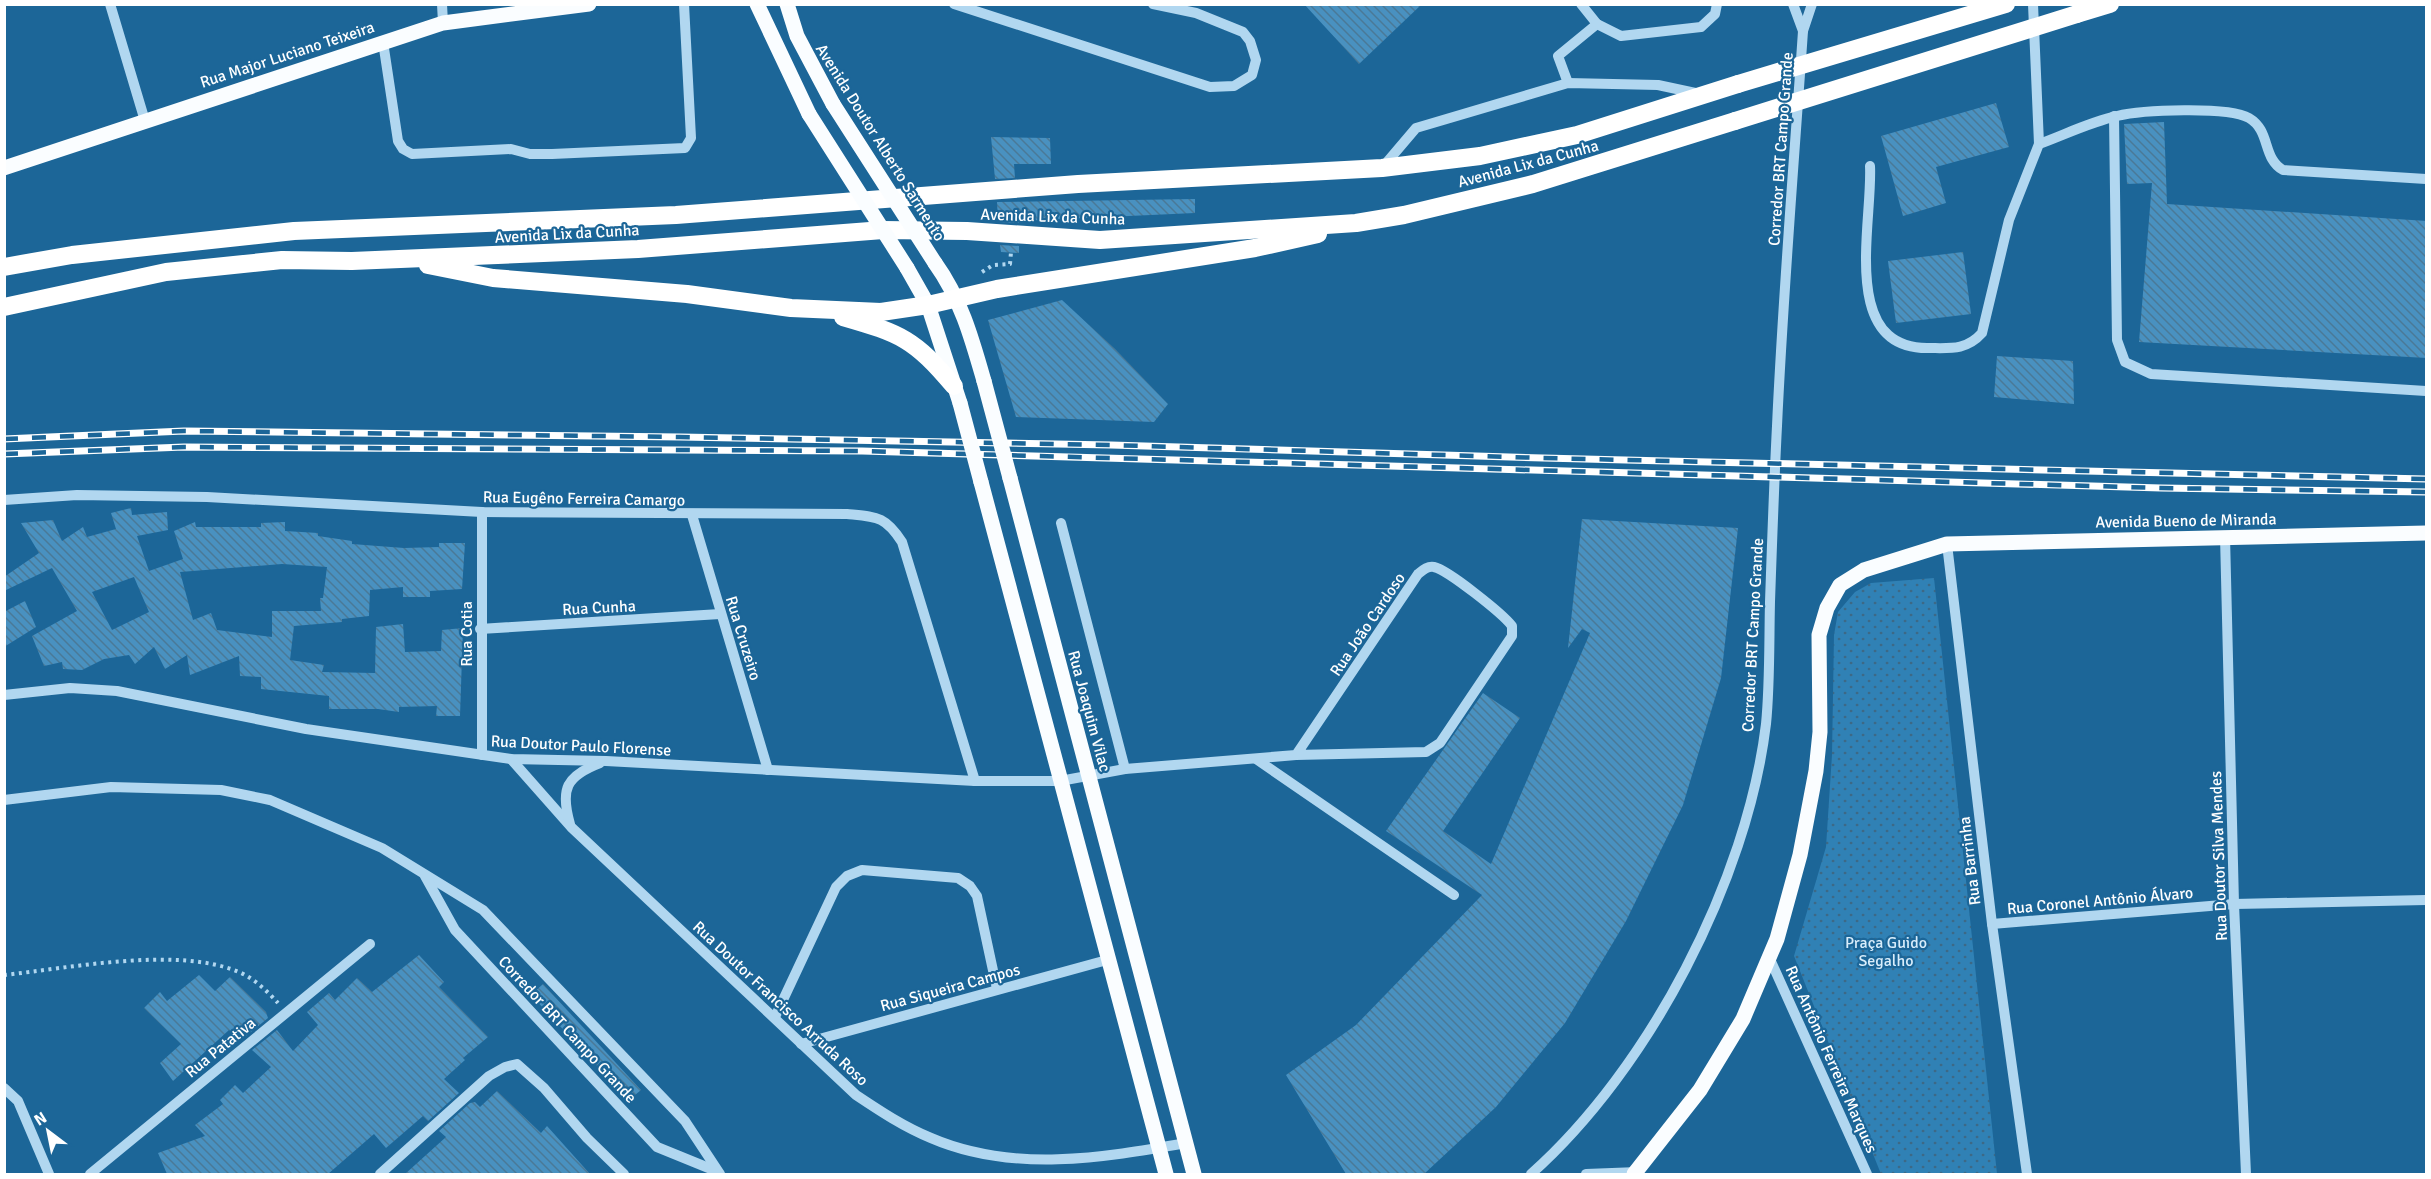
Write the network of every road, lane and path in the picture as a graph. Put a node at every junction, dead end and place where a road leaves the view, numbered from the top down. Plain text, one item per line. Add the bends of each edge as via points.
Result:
1 (110, 4) edge
2 (442, 4) edge
3 (589, 4) edge
4 (684, 4) edge
5 (757, 4) edge
6 (788, 4) edge
7 (954, 4) edge
8 (1153, 4) edge
9 (1581, 4) edge
10 (1717, 4) edge
11 (1792, 4) edge
12 (1812, 4) edge
13 (2006, 4) edge
14 (2033, 4) edge
15 (2110, 4) edge
16 (443, 23) junction
17 (1598, 24) junction
18 (1803, 31) junction
19 (383, 42) junction
20 (1568, 83) junction
21 (1703, 94) junction
22 (2114, 116) junction
23 (145, 121) junction
24 (2039, 144) junction
25 (1870, 166) dead end
26 (4, 168) edge
27 (1382, 168) junction
28 (2427, 179) edge
29 (1356, 223) junction
30 (400, 259) junction
31 (935, 263) joint
32 (4, 267) edge
33 (957, 299) junction
34 (928, 305) junction
35 (4, 307) edge
36 (791, 308) junction
37 (2427, 391) edge
38 (957, 395) junction
39 (4, 500) edge
40 (482, 512) junction
41 (692, 515) junction
42 (1061, 522) dead end
43 (2427, 533) edge
44 (2225, 536) junction
45 (1947, 544) junction
46 (720, 614) junction
47 (480, 629) junction
48 (4, 695) edge
49 (482, 755) junction
50 (1296, 755) junction
51 (511, 759) junction
52 (1256, 759) junction
53 (606, 761) junction
54 (1125, 769) junction
55 (768, 770) junction
56 (1088, 774) junction
57 (975, 781) junction
58 (1060, 781) junction
59 (4, 800) edge
60 (571, 827) junction
61 (425, 876) junction
62 (1454, 895) dead end
63 (2427, 900) edge
64 (2234, 904) junction
65 (1992, 924) junction
66 (370, 944) dead end
67 (1769, 957) junction
68 (1107, 960) junction
69 (4, 975) edge
70 (997, 989) junction
71 (287, 1012) junction
72 (775, 1017) junction
73 (801, 1044) junction
74 (4, 1088) edge
75 (1186, 1143) junction
76 (1159, 1148) junction
77 (718, 1173) edge
78 (1637, 1173) edge
79 (49, 1174) edge
80 (90, 1174) edge
81 (380, 1174) edge
82 (624, 1174) edge
83 (1166, 1174) edge
84 (1194, 1174) edge
85 (1531, 1174) edge
86 (1586, 1174) edge
87 (1868, 1174) edge
88 (2027, 1174) edge
89 (2246, 1174) edge

1 - 23 street
2 - 16 street
3 - 16 main road, Rua Major Luciano Teixeira
4 - 19 street via 691,138 685,148 552,154 511,149 412,154 399,141
5 - 34 main road, bridge via 809,114
6 - 31 main road, Avenida Doutor Alberto Sarmento, bridge via 796,36 833,104
7 - 8 street via 1210,87 1234,86 1252,75 1256,60 1243,32 1196,13
9 - 17 street
10 - 17 street via 1709,21 1693,29 1621,36
11 - 18 street, Corredor BRT Campo Grande
12 - 18 street, Corredor BRT Campo Grande
13 - 21 highway, Avenida Lix da Cunha, bridge
14 - 24 street
15 - 29 highway, Avenida Lix da Cunha, bridge via 1533,184
16 - 19 main road, Rua Major Luciano Teixeira
17 - 20 street via 1558,56
18 - 85 street, Corredor BRT Campo Grande via 1778,396 1766,725 1753,786 1721,889 1676,987 1635,1053 1596,1104
19 - 23 main road, Rua Major Luciano Teixeira
20 - 21 street via 1658,85
20 - 27 street via 1416,128
21 - 27 highway, Avenida Lix da Cunha via 1577,135 1480,156
22 - 24 street
22 - 28 street via 2213,110 2236,114 2255,122 2266,138 2271,160 2283,170
22 - 37 street via 2117,340 2125,362 2151,374
23 - 26 main road, Rua Major Luciano Teixeira
24 - 25 street via 2009,220 1982,333 1960,348 1901,344 1890,338 1874,318 1869,305 1866,258
27 - 32 highway, Avenida Lix da Cunha via 1078,184 676,215 283,232 72,255
29 - 30 highway, Avenida Lix da Cunha via 1100,240 883,230 638,249
29 - 33 highway via 1255,248 997,289
30 - 35 highway, Avenida Lix da Cunha via 282,260 166,272
30 - 36 highway via 493,278 687,294
31 - 33 main road, Rua Joaquim Vilac
33 - 34 highway
33 - 56 main road, Rua Joaquim Vilac, bridge via 984,381
34 - 36 highway via 881,312
34 - 38 main road
36 - 38 highway via 891,331 931,359
38 - 58 main road, bridge
39 - 40 street, Rua Eugêno Ferreira Camargo via 77,495 207,497
40 - 41 street, Rua Eugêno Ferreira Camargo
40 - 47 street, Rua Cotia
41 - 46 street, Rua Cruzeiro
41 - 57 street, Rua Eugêno Ferreira Camargo via 847,514 879,517 887,522 902,542
42 - 54 street
43 - 44 main road, Avenida Bueno de Miranda
44 - 45 main road, Avenida Bueno de Miranda
44 - 64 street, Rua Doutor Silva Mendes
45 - 65 street, Rua Barrinha
45 - 67 main road, Avenida Bueno de Miranda via 1864,570 1840,585 1827,608 1819,635 1820,732 1816,771 1800,855
46 - 47 street, Rua Cunha
46 - 55 street, Rua Cruzeiro
47 - 49 street, Rua Cotia
48 - 49 street, Rua Doutor Paulo Florense via 70,688 117,691 306,729
49 - 51 street, Rua Doutor Paulo Florense
50 - 50 street, Rua João Cardoso via 1416,753 1435,748 1512,636 1512,627 1498,610 1438,568 1426,568 1418,574
50 - 52 street, Rua João Cardoso
51 - 53 street, Rua Doutor Paulo Florense
51 - 60 street, Rua Doutor Francisco Arruda Roso
52 - 54 street, Rua João Cardoso
52 - 62 street
53 - 55 street, Rua Doutor Paulo Florense
53 - 60 street via 577,774 565,791
54 - 56 street, Rua João Cardoso
55 - 57 street, Rua Doutor Paulo Florense
56 - 58 street, Rua Doutor Paulo Florense
56 - 75 main road, Rua Joaquim Vilac
57 - 58 street, Rua Doutor Paulo Florense
58 - 68 main road
59 - 61 street, Corredor BRT Campo Grande via 111,787 221,790 270,800 335,827 382,848
60 - 72 street, Rua Doutor Francisco Arruda Roso
61 - 77 street, Corredor BRT Campo Grande via 483,910 685,1121
61 - 77 street, Corredor BRT Campo Grande via 455,930 657,1148
63 - 64 street, Rua Coronel Antônio Álvaro
64 - 65 street, Rua Coronel Antônio Álvaro
64 - 89 street, Rua Doutor Silva Mendes
65 - 88 street, Rua Barrinha
66 - 71 street, Rua Patativa
67 - 78 main road, Avenida Bueno de Miranda via 1743,1019 1700,1090
67 - 87 street, Rua Antônio Ferreira Marques
68 - 70 street, Rua Siqueira Campos
68 - 76 main road
69 - 71 path via 160,959 205,963 238,971 261,984
70 - 72 street via 977,896 970,886 958,878 862,870 847,876 836,887
70 - 73 street, Rua Siqueira Campos
71 - 80 street, Rua Patativa
72 - 73 street, Rua Doutor Francisco Arruda Roso
73 - 76 street, Rua Doutor Francisco Arruda Roso via 856,1095 933,1139 981,1152 1036,1160 1085,1159
74 - 79 street via 18,1101
75 - 76 street, Rua Doutor Francisco Arruda Roso
75 - 84 main road, Rua Joaquim Vilac
76 - 83 main road
78 - 86 street
81 - 82 street via 489,1076 511,1065 522,1066

